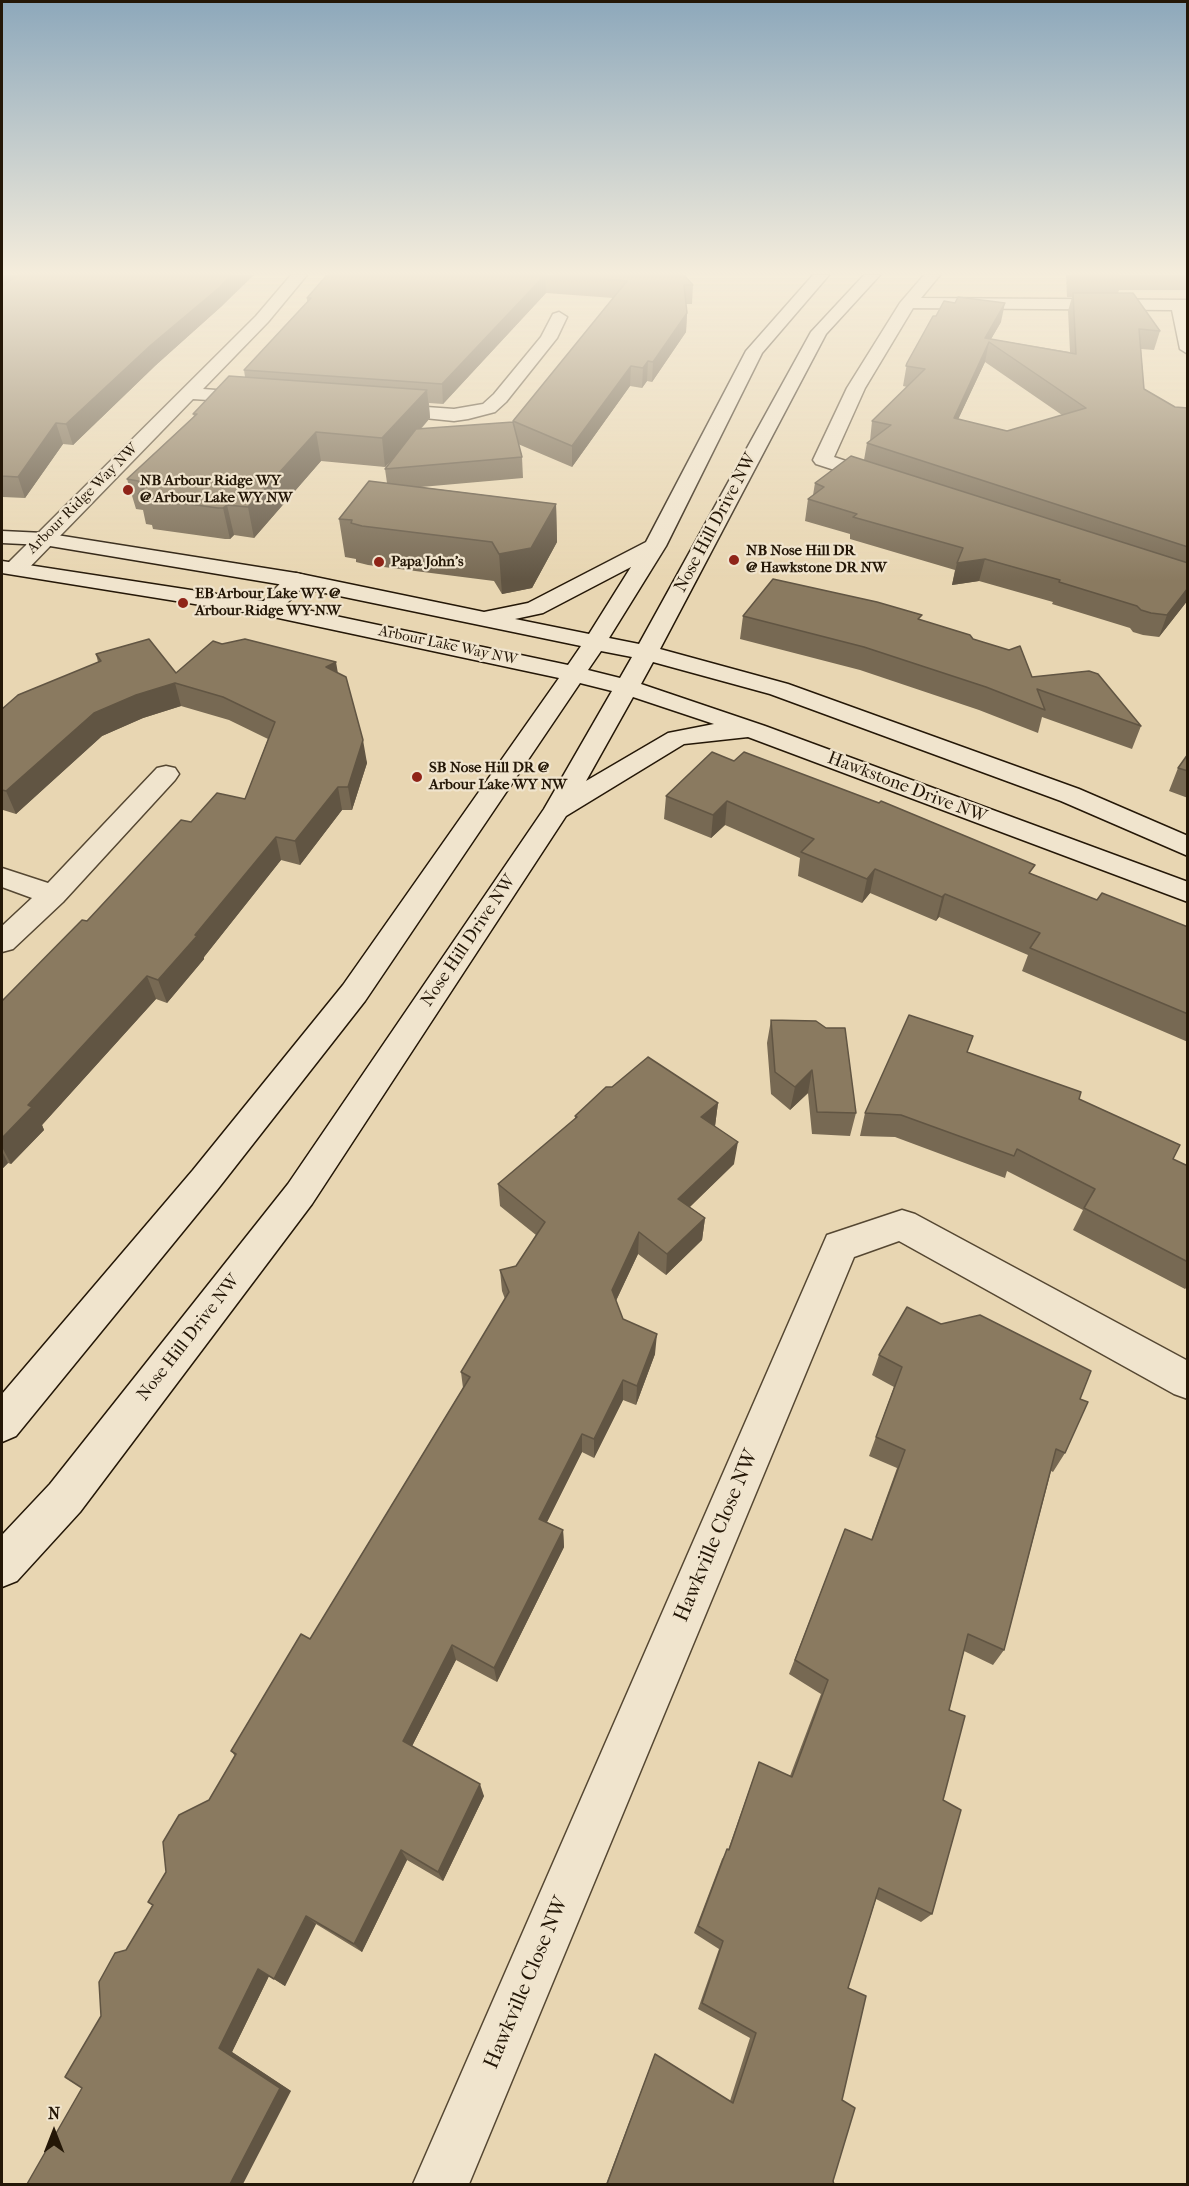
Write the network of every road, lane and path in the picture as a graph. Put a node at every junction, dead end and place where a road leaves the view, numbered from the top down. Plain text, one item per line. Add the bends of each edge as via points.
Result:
1 (204, 377) edge
2 (517, 377) edge
3 (741, 377) edge
4 (795, 377) edge
5 (863, 377) edge
6 (188, 393) junction
7 (276, 400) edge
8 (371, 408) edge
9 (900, 485) edge
10 (2, 537) edge
11 (44, 539) junction
12 (655, 546) junction
13 (9, 568) edge
14 (296, 580) junction
15 (269, 609) junction
16 (481, 619) junction
17 (595, 643) junction
18 (646, 653) junction
19 (573, 674) junction
20 (626, 687) junction
21 (756, 731) junction
22 (166, 774) dead end
23 (556, 810) junction
24 (1188, 847) edge
25 (2, 877) edge
26 (1188, 893) edge
27 (53, 895) junction
28 (2, 942) edge
29 (1188, 1381) edge
30 (2, 1423) edge
31 (2, 1566) edge
32 (441, 2184) edge

1 - 6 street, Arbour Ridge Way NW
2 - 8 street via 489,408 468,414
3 - 12 street
4 - 18 street, Nose Hill Drive NW
5 - 9 street via 823,460
6 - 7 street
6 - 11 street, Arbour Ridge Way NW
10 - 11 street, Arbour Lake Way NW
11 - 13 street, Arbour Ridge Way NW
11 - 14 street, Arbour Lake Way NW
12 - 16 street via 535,608
12 - 17 street
13 - 15 street, Arbour Lake Way NW
14 - 15 street
14 - 16 street, Arbour Lake Way NW
15 - 19 street, Arbour Lake Way NW
16 - 17 street, Arbour Lake Way NW
17 - 18 street, Arbour Lake Way NW
17 - 19 street
18 - 20 street, Nose Hill Drive NW
18 - 24 street via 779,689 1070,795
19 - 20 street, Arbour Lake Way NW
19 - 30 street via 354,993 205,1180
20 - 21 street, Hawkstone Drive NW
20 - 23 street, Nose Hill Drive NW
21 - 23 street via 720,731 677,738
21 - 26 street, Hawkstone Drive NW
22 - 27 street
23 - 31 street, Nose Hill Drive NW via 300,1194 65,1498
25 - 27 street
27 - 28 street
29 - 32 street, Hawkville Close NW via 903,1225 840,1246

